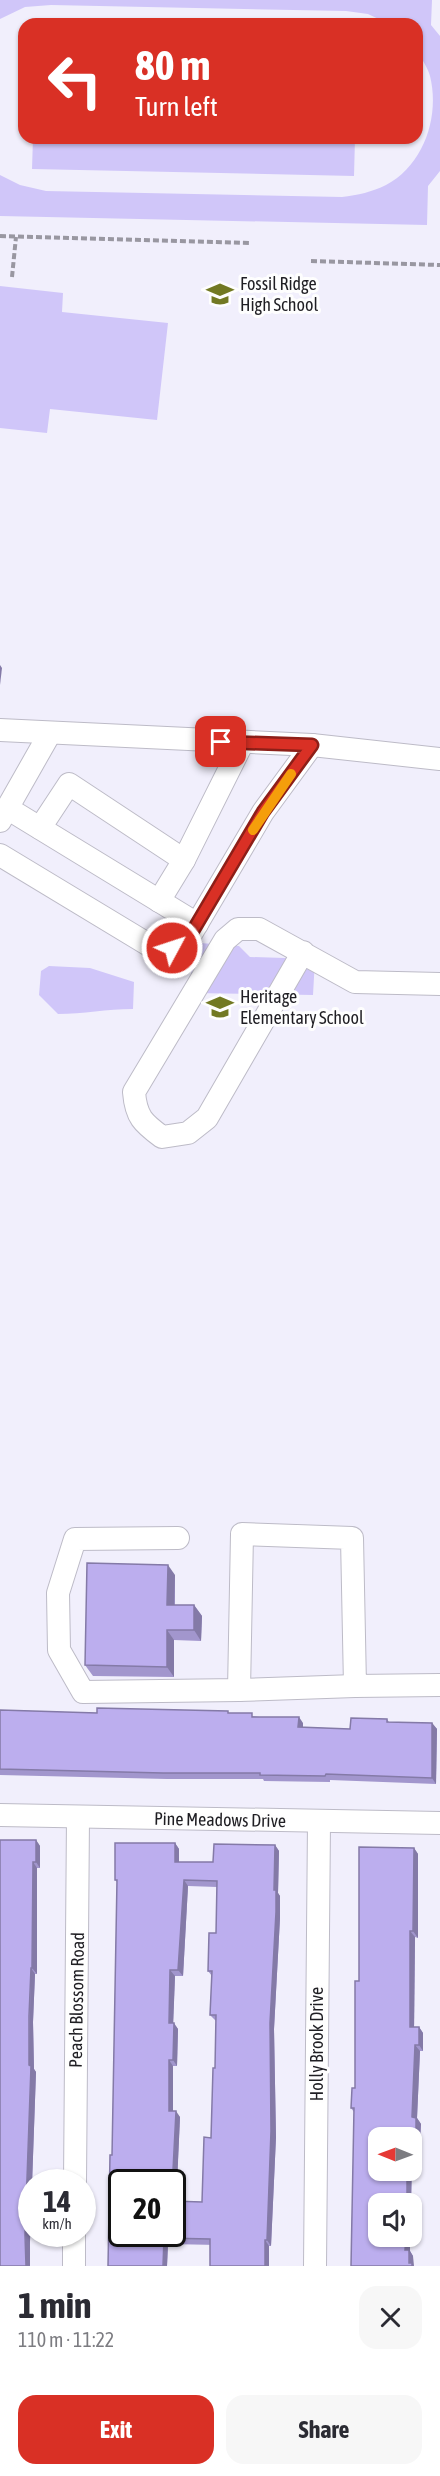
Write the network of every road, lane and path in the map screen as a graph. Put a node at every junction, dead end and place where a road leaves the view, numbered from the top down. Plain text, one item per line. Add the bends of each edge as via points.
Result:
1 (0, 236) edge
2 (16, 237) junction
3 (249, 243) dead end
4 (311, 261) dead end
5 (440, 265) edge
6 (12, 277) dead end
7 (0, 730) edge
8 (50, 733) junction
9 (243, 742) junction
10 (312, 745) junction
11 (440, 759) edge
12 (4, 815) edge
13 (40, 828) junction
14 (0, 855) edge
15 (184, 860) junction
16 (159, 901) junction
17 (197, 924) junction
18 (303, 952) junction
19 (440, 984) edge
20 (178, 1538) dead end
21 (440, 1685) edge
22 (355, 1686) junction
23 (239, 1690) junction
24 (0, 1815) edge
25 (78, 1817) junction
26 (319, 1822) junction
27 (440, 1823) edge
28 (75, 2169) edge
29 (74, 2247) edge
30 (74, 2266) edge
31 (315, 2266) edge

1 - 2 path
2 - 3 path
2 - 6 path
4 - 5 path
7 - 8 street
8 - 9 street
8 - 12 street
9 - 10 street
9 - 15 street
10 - 11 street
10 - 17 street via 263,812
12 - 13 street
13 - 15 street via 69,784
13 - 16 street
14 - 17 street via 154,948 172,948 191,934
15 - 16 street
16 - 17 street
18 - 18 street via 259,929 238,929 225,940 134,1092 142,1122 162,1137 188,1133 207,1118
18 - 19 street via 355,982
20 - 23 street via 75,1539 58,1593 59,1650 82,1692
21 - 22 street
22 - 23 street
22 - 23 street via 352,1538 242,1534
24 - 25 street, Pine Meadows Drive
25 - 26 street, Pine Meadows Drive
25 - 28 street, Peach Blossom Road
26 - 27 street, Pine Meadows Drive
26 - 31 street, Holly Brook Drive
29 - 30 street

